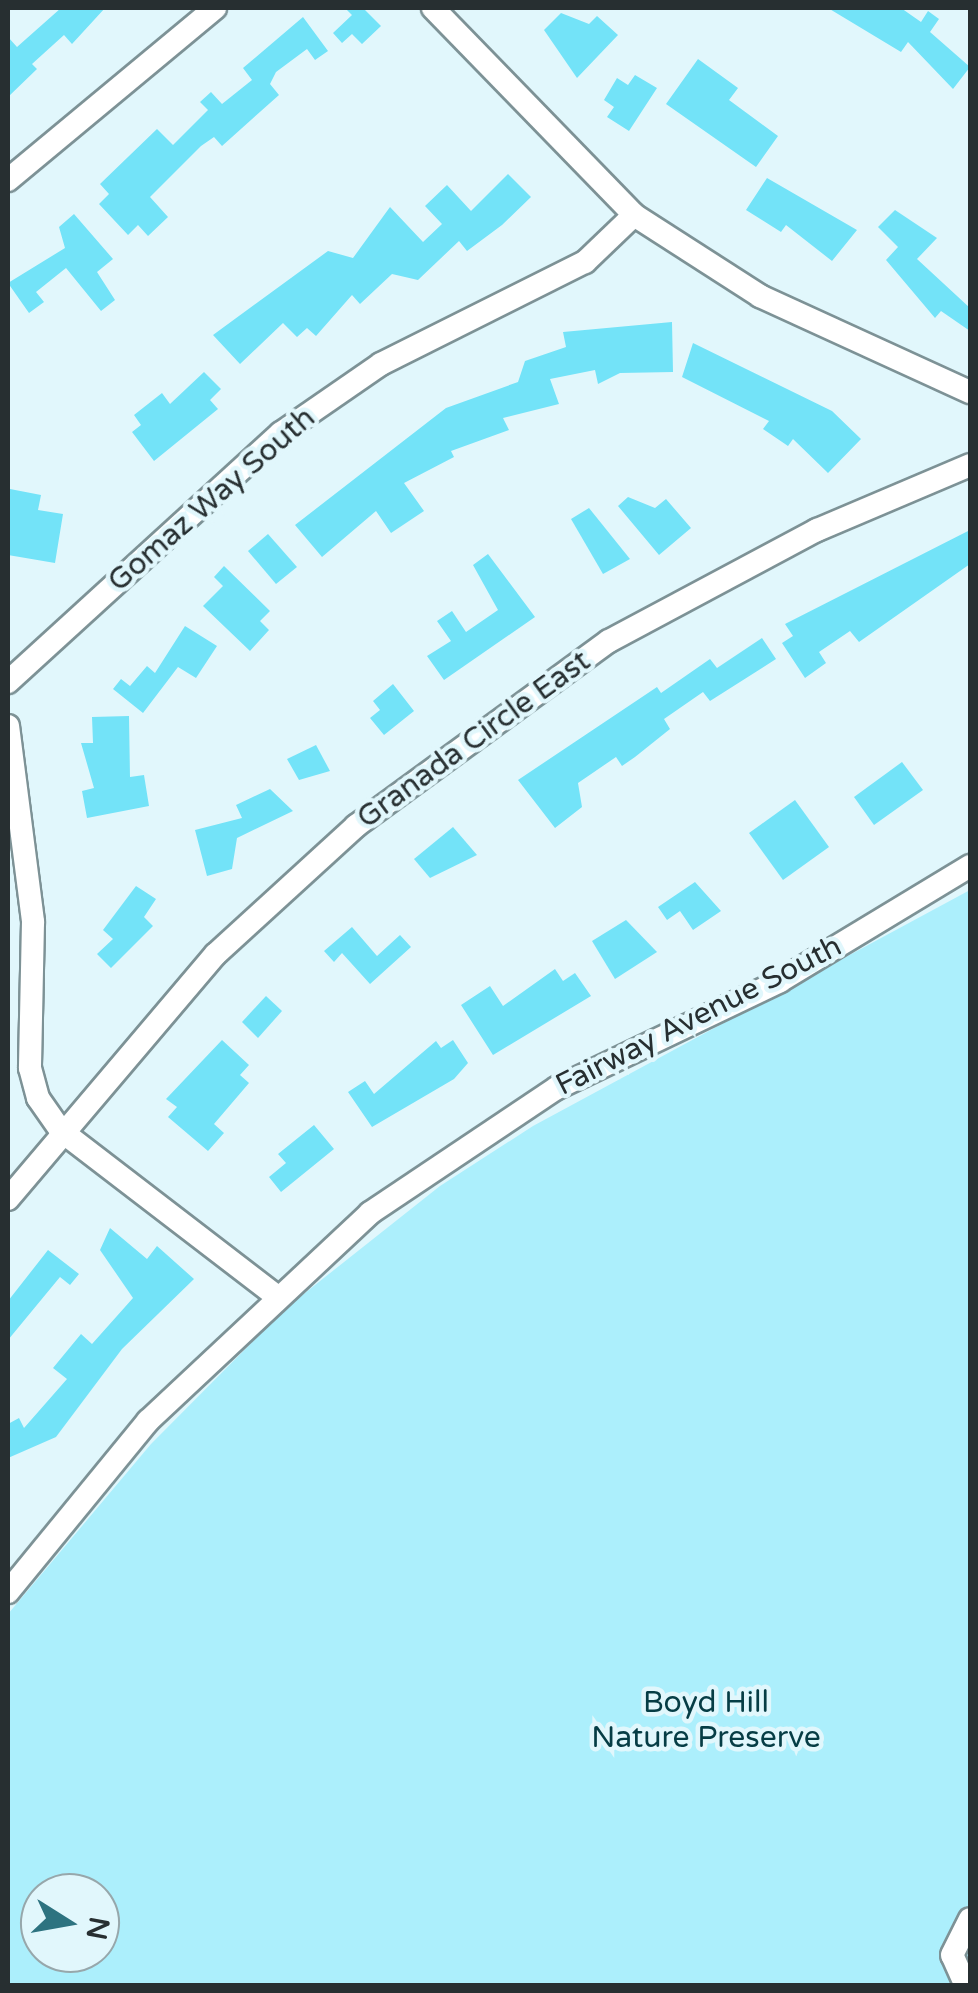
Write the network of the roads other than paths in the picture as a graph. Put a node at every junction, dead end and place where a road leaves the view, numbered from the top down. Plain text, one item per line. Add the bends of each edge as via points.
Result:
1 (215, 8) edge
2 (433, 8) edge
3 (8, 180) edge
4 (634, 215) junction
5 (970, 392) edge
6 (970, 465) edge
7 (8, 682) edge
8 (8, 726) edge
9 (970, 866) edge
10 (60, 1130) junction
11 (8, 1199) edge
12 (274, 1294) junction
13 (8, 1592) edge
14 (970, 1919) edge
15 (966, 1986) edge

1 - 3 street
2 - 4 street
4 - 5 street via 760,296
4 - 7 street, Gomaz Way South via 585,262 398,354 281,433
6 - 10 street, Granada Circle East via 737,572 609,641 494,724 356,826 216,954
8 - 10 street via 33,922 30,1068
9 - 12 street, Fairway Avenue South via 780,980 557,1088 370,1213
10 - 11 street, Granada Circle East
10 - 12 street
12 - 13 street, Fairway Avenue South via 148,1421
14 - 15 street via 952,1954

